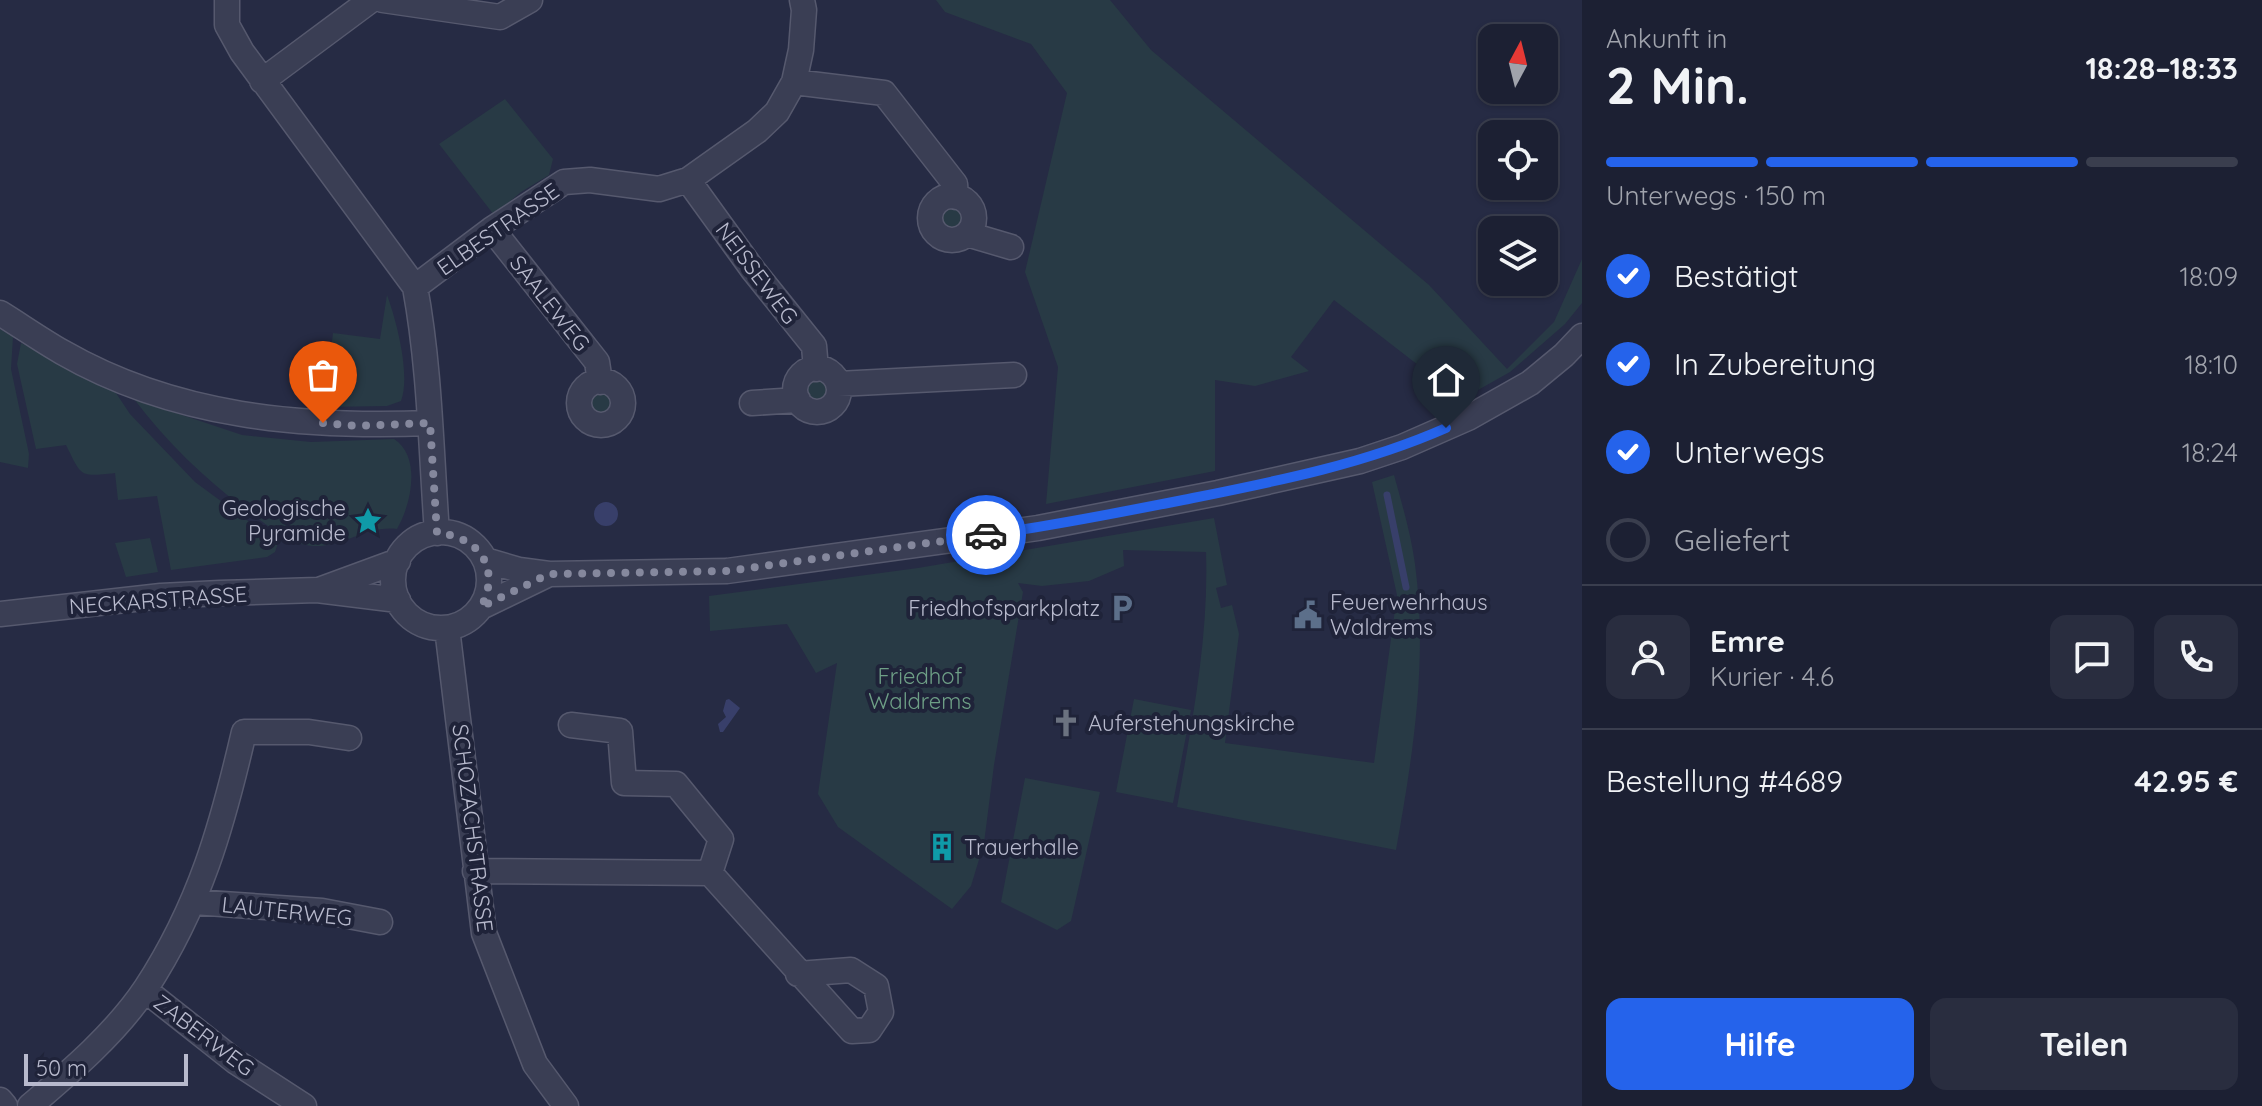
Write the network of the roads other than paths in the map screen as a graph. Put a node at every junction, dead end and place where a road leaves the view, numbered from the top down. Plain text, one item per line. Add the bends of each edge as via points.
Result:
1 (227, 0) edge
2 (371, 0) edge
3 (383, 0) edge
4 (530, 0) edge
5 (802, 0) edge
6 (262, 81) junction
7 (794, 82) junction
8 (688, 180) junction
9 (956, 197) junction
10 (492, 229) junction
11 (967, 234) junction
12 (1011, 247) dead end
13 (415, 287) junction
14 (0, 313) edge
15 (1582, 336) edge
16 (816, 369) junction
17 (1014, 375) dead end
18 (600, 382) junction
19 (838, 384) junction
20 (798, 400) junction
21 (752, 403) dead end
22 (430, 423) junction
23 (437, 533) junction
24 (485, 560) junction
25 (398, 561) junction
26 (549, 574) junction
27 (317, 590) junction
28 (398, 600) junction
29 (481, 607) junction
30 (0, 614) edge
31 (447, 628) junction
32 (571, 725) dead end
33 (349, 738) dead end
34 (475, 871) junction
35 (710, 873) junction
36 (194, 902) junction
37 (380, 922) dead end
38 (798, 974) dead end
39 (145, 990) junction
40 (0, 1100) edge
41 (5, 1106) edge
42 (30, 1106) edge
43 (304, 1106) edge
44 (566, 1106) edge

1 - 6 street, ELBESTRASSE via 227,25
2 - 6 street
3 - 4 street via 500,17
5 - 7 street, ELBESTRASSE
6 - 13 street, ELBESTRASSE
7 - 8 street, ELBESTRASSE via 777,112 757,131
7 - 9 street via 884,93 955,184
8 - 10 street, ELBESTRASSE via 659,189 564,182
8 - 16 street, NEISSEWEG via 814,346
9 - 11 street via 973,215
9 - 11 street via 933,207 932,228 948,240
10 - 13 street, ELBESTRASSE
10 - 18 street, SAALEWEG via 597,362
11 - 12 street
13 - 22 street, ELBESTRASSE
14 - 22 street via 106,373 177,399 242,415 309,422
15 - 26 street via 1530,383 1468,418 1402,447 1296,476 1038,528 727,571
16 - 19 street via 828,371
16 - 20 street via 798,379
17 - 19 street
18 - 18 street, SAALEWEG via 617,388 630,407 609,424 598,425 586,419 580,399 587,387
19 - 20 street via 837,400 827,410 814,412
20 - 21 street
22 - 23 street, ELBESTRASSE
23 - 24 street via 466,539
23 - 25 street via 417,539
24 - 26 street
24 - 29 street via 488,590
25 - 27 street, NECKARSTRASSE
25 - 28 street
26 - 29 street
27 - 28 street, NECKARSTRASSE
27 - 30 street, NECKARSTRASSE via 161,596
28 - 31 street via 420,623
29 - 31 street via 471,618
31 - 34 street, SCHOZACHSTRASSE
32 - 35 street via 620,731 624,783 676,784 721,839
33 - 36 street via 244,732 218,836
34 - 35 street
34 - 44 street, SCHOZACHSTRASSE via 484,933 501,977 535,1064
35 - 38 street
36 - 37 street, LAUTERWEG via 322,911
36 - 39 street
39 - 42 street
39 - 43 street, ZABERWEG via 236,1062
40 - 41 street

